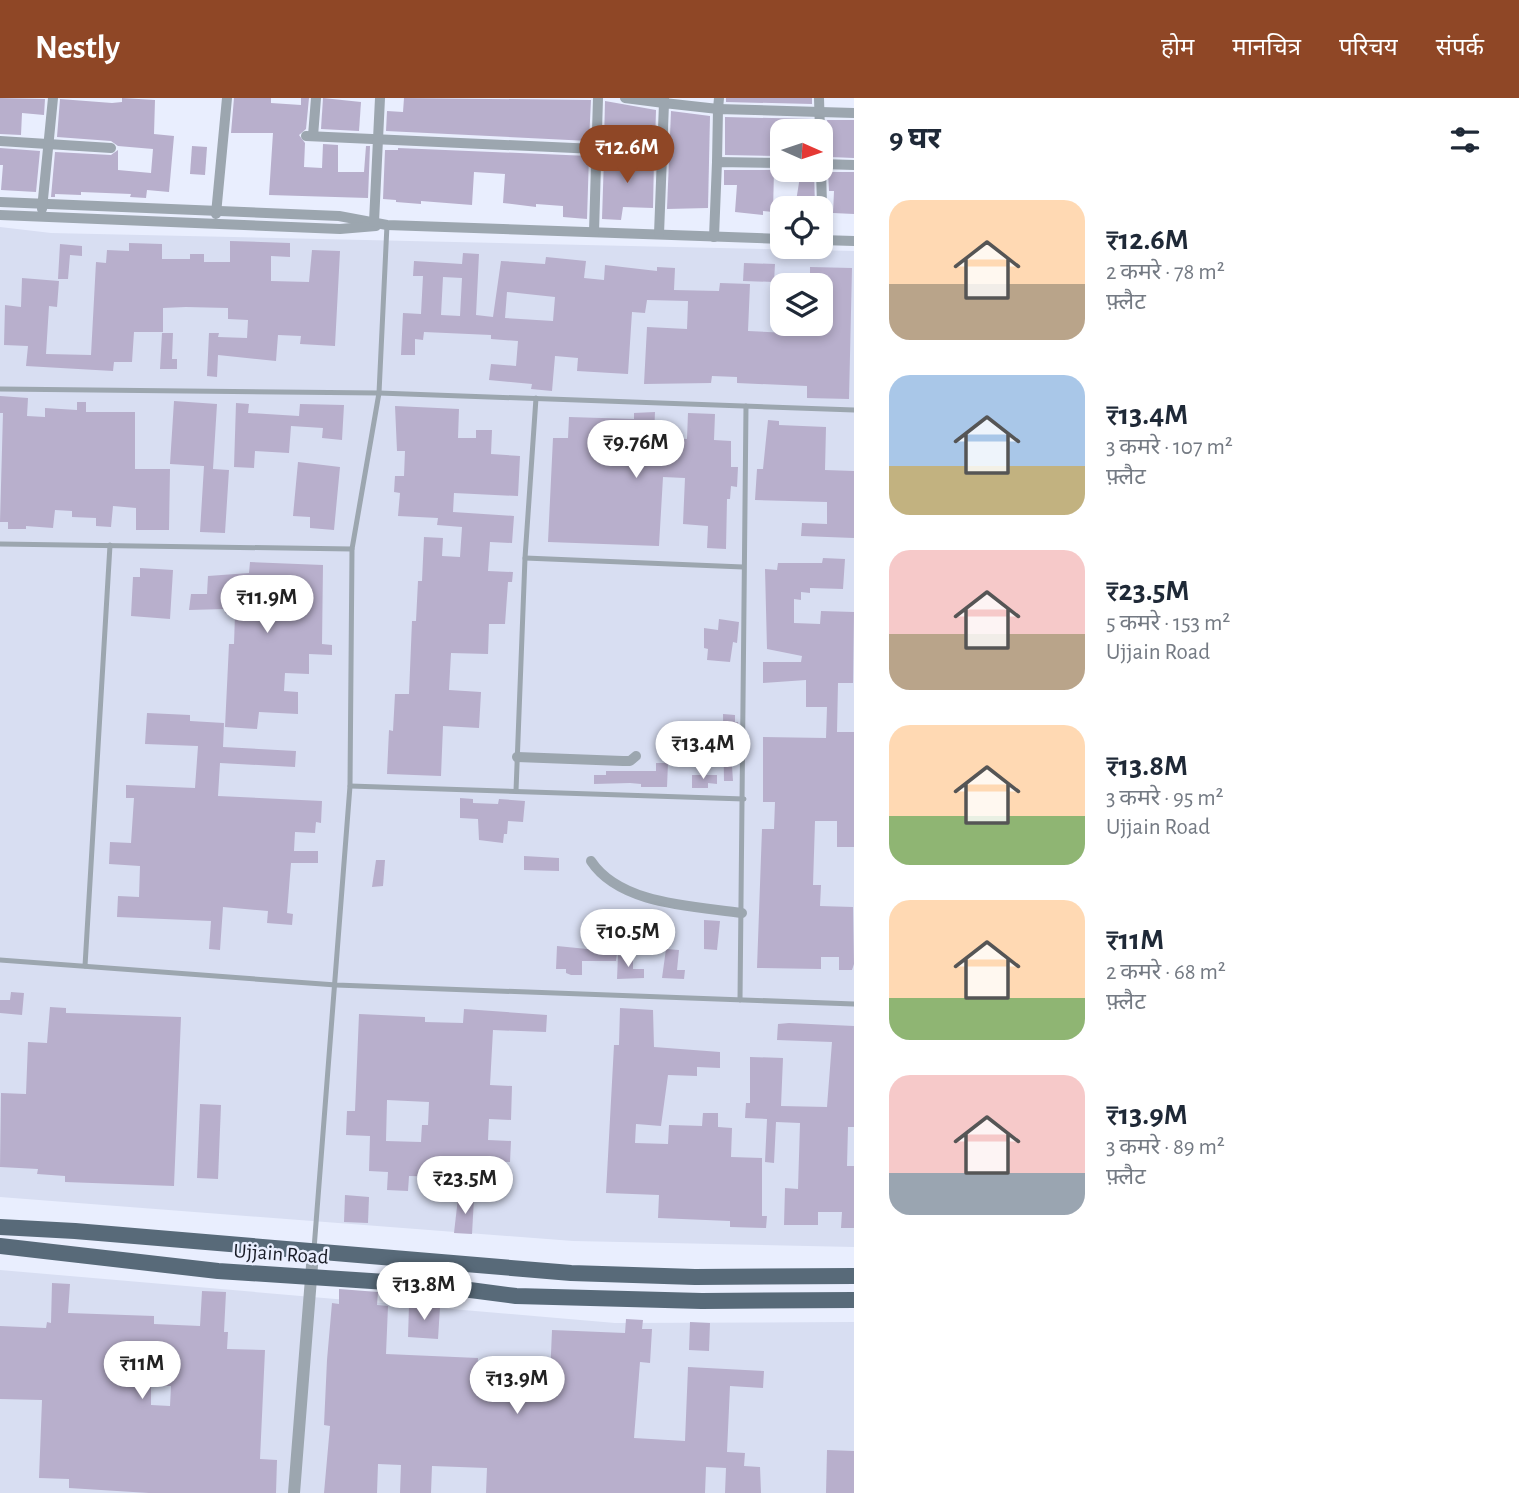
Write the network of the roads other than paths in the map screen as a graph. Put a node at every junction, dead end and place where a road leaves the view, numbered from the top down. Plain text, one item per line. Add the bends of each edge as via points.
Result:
1 (53, 98) edge
2 (227, 98) edge
3 (316, 98) edge
4 (380, 98) edge
5 (598, 98) edge
6 (625, 98) edge
7 (819, 98) edge
8 (664, 100) edge
9 (719, 103) edge
10 (820, 112) junction
11 (854, 113) edge
12 (820, 119) edge
13 (379, 138) junction
14 (0, 141) edge
15 (47, 146) junction
16 (111, 148) dead end
17 (596, 149) junction
18 (662, 152) junction
19 (717, 162) junction
20 (770, 163) edge
21 (833, 164) edge
22 (854, 165) edge
23 (0, 202) edge
24 (42, 205) junction
25 (216, 211) junction
26 (0, 215) edge
27 (41, 218) junction
28 (216, 222) junction
29 (374, 222) junction
30 (387, 225) junction
31 (594, 232) junction
32 (659, 234) junction
33 (713, 237) junction
34 (770, 239) edge
35 (833, 240) edge
36 (854, 241) edge
37 (0, 389) edge
38 (379, 393) junction
39 (536, 398) junction
40 (747, 406) junction
41 (854, 410) edge
42 (0, 544) edge
43 (110, 545) junction
44 (352, 549) junction
45 (525, 558) junction
46 (743, 567) junction
47 (636, 755) dead end
48 (517, 757) junction
49 (350, 786) junction
50 (516, 791) junction
51 (744, 799) junction
52 (591, 861) dead end
53 (741, 913) junction
54 (0, 960) edge
55 (85, 966) junction
56 (336, 985) junction
57 (740, 1000) junction
58 (854, 1004) edge
59 (0, 1227) edge
60 (0, 1246) edge
61 (313, 1252) junction
62 (854, 1276) edge
63 (312, 1277) junction
64 (854, 1300) edge
65 (294, 1493) edge

1 - 15 street
2 - 25 street
3 - 13 street via 310,136
4 - 13 street
5 - 17 street
6 - 8 street
7 - 10 street
8 - 9 street
8 - 18 street
9 - 10 street
9 - 19 street
10 - 11 street
10 - 12 street
13 - 17 street
13 - 29 street
14 - 15 street
15 - 16 street
15 - 24 street
17 - 18 street
17 - 31 street
18 - 32 street
19 - 20 street
19 - 33 street
21 - 22 street
23 - 24 street
24 - 25 street
24 - 27 street
25 - 28 street
25 - 29 street via 340,216
26 - 27 street
27 - 28 street
28 - 30 street via 340,229
29 - 30 street
30 - 31 street
30 - 38 lane
31 - 32 street
32 - 33 street
33 - 34 street
35 - 36 street
37 - 38 lane
38 - 39 lane
38 - 44 lane
39 - 40 lane
39 - 45 lane
40 - 41 lane
40 - 46 lane
42 - 43 lane
43 - 44 lane
43 - 55 lane
44 - 49 lane
45 - 46 lane
45 - 48 lane
46 - 51 lane
47 - 48 street via 623,761
48 - 50 lane
49 - 50 lane
49 - 56 lane
50 - 51 lane
51 - 53 lane
52 - 53 street via 601,876 650,898
53 - 57 lane
54 - 55 lane
55 - 56 lane
56 - 57 lane
56 - 61 lane
57 - 58 lane
59 - 61 main road, Ujjain Road
60 - 63 main road, Ujjain Road
61 - 62 main road, Ujjain Road via 572,1273 695,1278
61 - 63 street
63 - 64 main road, Ujjain Road via 586,1300
63 - 65 street

